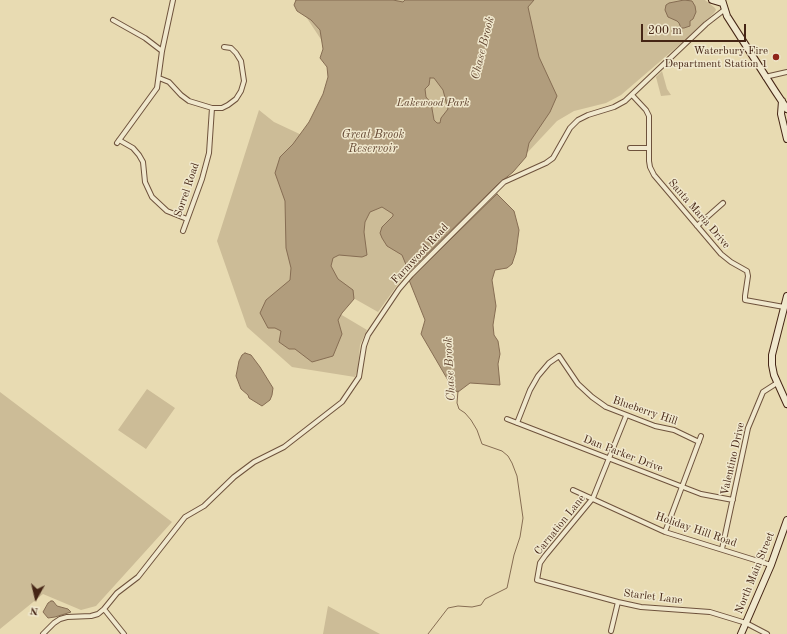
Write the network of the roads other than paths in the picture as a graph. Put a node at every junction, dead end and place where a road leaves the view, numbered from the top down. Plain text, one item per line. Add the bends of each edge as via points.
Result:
1 (173, 0) edge
2 (712, 0) edge
3 (721, 1) edge
4 (724, 10) junction
5 (114, 20) dead end
6 (224, 47) dead end
7 (162, 51) junction
8 (787, 72) edge
9 (765, 76) junction
10 (159, 78) junction
11 (632, 95) junction
12 (782, 102) junction
13 (212, 108) junction
14 (787, 108) edge
15 (786, 128) edge
16 (787, 139) edge
17 (630, 148) dead end
18 (650, 148) junction
19 (723, 203) dead end
20 (186, 219) junction
21 (697, 226) junction
22 (183, 231) dead end
23 (787, 296) edge
24 (784, 307) junction
25 (776, 383) junction
26 (787, 404) edge
27 (626, 416) junction
28 (507, 419) dead end
29 (517, 423) junction
30 (701, 436) dead end
31 (699, 442) junction
32 (610, 458) junction
33 (682, 487) junction
34 (573, 490) dead end
35 (593, 498) junction
36 (733, 500) junction
37 (787, 520) edge
38 (666, 532) junction
39 (722, 549) junction
40 (771, 565) junction
41 (537, 580) joint
42 (618, 602) junction
43 (104, 609) junction
44 (746, 623) junction
45 (611, 631) dead end
46 (42, 634) edge
47 (124, 634) edge
48 (741, 634) edge
49 (767, 634) edge

1 - 7 street
2 - 3 main road
3 - 4 main road
4 - 9 main road
4 - 11 street, Farmwood Road
5 - 7 street
6 - 13 street via 231,48 241,61 244,81 242,91 236,99 224,106
7 - 10 street
8 - 9 street
9 - 12 main road
10 - 13 street via 169,82 189,101
10 - 20 street via 157,88 118,142 133,148 139,155 143,162 145,182 152,197 167,211
11 - 18 street, Santa Maria Drive via 649,116
11 - 43 street, Farmwood Road via 614,107 578,120 570,128 553,158 546,164 512,177 498,187 399,289 368,335 359,377 342,402 284,447 254,462 204,506 185,517 138,577 117,593
12 - 14 main road
12 - 15 main road via 781,111
13 - 20 street, Sorrel Road via 208,153 202,179
15 - 16 main road
17 - 18 street
18 - 21 street, Santa Maria Drive via 652,172
19 - 21 street
20 - 22 street, Sorrel Road
21 - 24 street, Santa Maria Drive via 723,256 747,271 745,300
23 - 24 main road
24 - 25 main road via 772,355
25 - 26 main road
25 - 36 street, Valentino Drive via 763,392 748,428
27 - 29 street, Blueberry Hill via 592,397 578,384 559,356 538,376
27 - 31 street, Blueberry Hill via 674,430
27 - 32 street, Carnation Lane
28 - 29 street, Dan Parker Drive
29 - 32 street, Dan Parker Drive
30 - 31 street
31 - 33 street
32 - 33 street, Dan Parker Drive
32 - 35 street, Carnation Lane
33 - 36 street, Dan Parker Drive via 701,494
33 - 38 street
34 - 35 street, Holiday Hill Road
35 - 38 street, Holiday Hill Road
35 - 41 street, Carnation Lane via 540,563
36 - 39 street, Valentino Drive
37 - 40 main road, North Main Street
38 - 39 street, Holiday Hill Road
39 - 40 street, Holiday Hill Road
40 - 44 main road, North Main Street
41 - 42 street, Starlet Lane
42 - 44 street, Starlet Lane via 641,607 710,612
42 - 45 street
43 - 46 street, Farmwood Road via 91,616 67,617 54,622
43 - 47 street
44 - 48 main road, North Main Street
44 - 49 street, Starlet Lane

